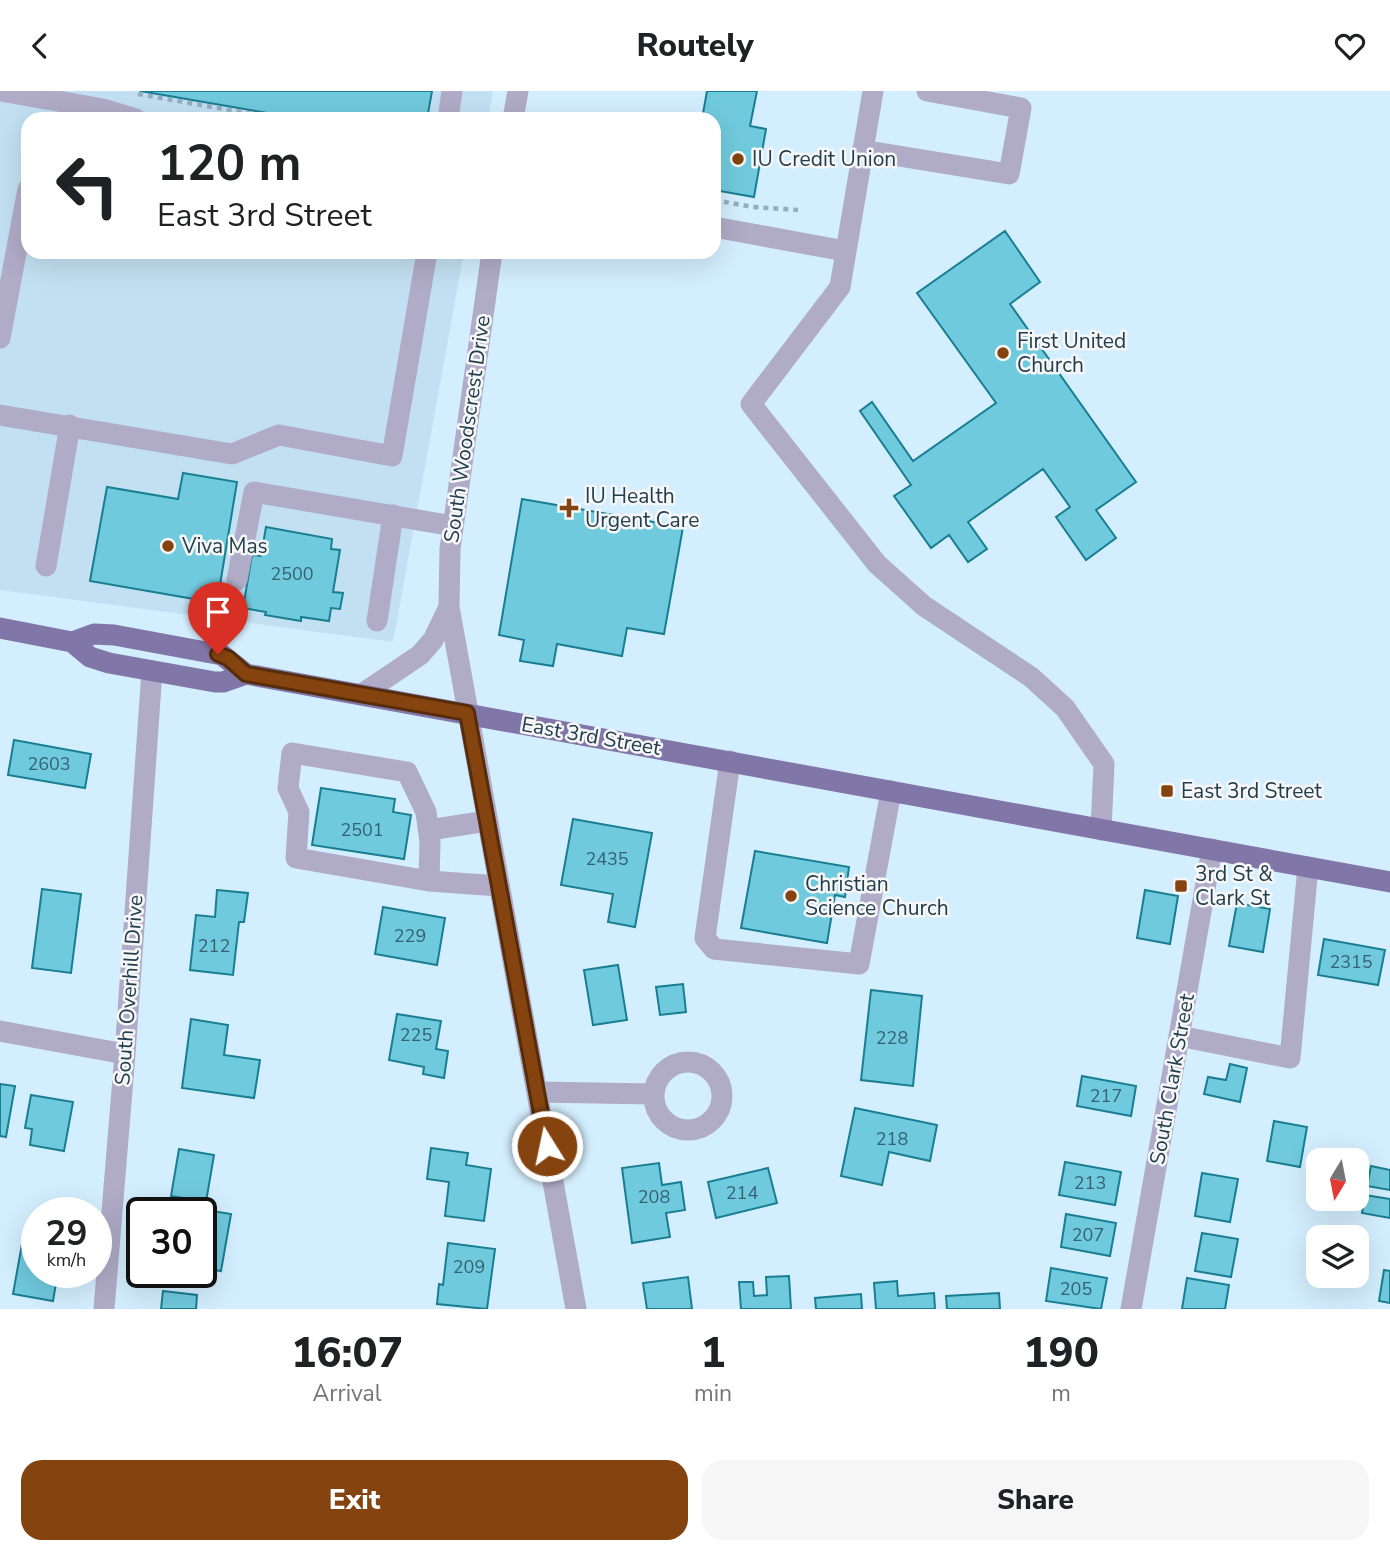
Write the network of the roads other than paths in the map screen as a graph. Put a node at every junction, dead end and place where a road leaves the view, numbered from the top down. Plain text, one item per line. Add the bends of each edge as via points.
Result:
1 (1, 91) edge
2 (452, 91) edge
3 (518, 91) edge
4 (873, 91) edge
5 (927, 91) edge
6 (43, 109) edge
7 (110, 112) edge
8 (449, 112) edge
9 (514, 112) edge
10 (862, 150) junction
11 (21, 226) edge
12 (721, 228) edge
13 (845, 251) junction
14 (426, 259) edge
15 (491, 259) edge
16 (0, 338) edge
17 (0, 415) edge
18 (71, 425) junction
19 (393, 515) junction
20 (453, 526) junction
21 (46, 566) dead end
22 (237, 580) dead end
23 (449, 607) junction
24 (377, 621) dead end
25 (0, 628) edge
26 (72, 642) junction
27 (152, 671) junction
28 (246, 674) junction
29 (362, 694) junction
30 (467, 713) junction
31 (730, 761) junction
32 (891, 791) junction
33 (486, 821) junction
34 (1101, 829) junction
35 (429, 830) junction
36 (1212, 849) junction
37 (1308, 867) junction
38 (429, 881) junction
39 (1390, 882) edge
40 (499, 886) junction
41 (0, 1031) edge
42 (1179, 1035) junction
43 (125, 1054) junction
44 (537, 1092) junction
45 (654, 1094) dead end
46 (104, 1309) edge
47 (576, 1309) edge
48 (1131, 1309) edge

1 - 6 street
2 - 8 street
3 - 9 street
4 - 10 street
5 - 10 street via 1021,108 1009,174
6 - 7 street
10 - 13 street
11 - 16 street
12 - 13 street
13 - 34 street via 840,287 751,404 877,564 924,606 1031,677 1065,708 1104,764
14 - 18 street via 391,456 279,435 232,454
15 - 20 street, South Woodscrest Drive
17 - 18 street
18 - 21 street
19 - 20 street
19 - 22 street via 254,492
19 - 24 street
20 - 23 street, South Woodscrest Drive
23 - 29 street, South Woodscrest Drive via 420,655
23 - 30 street, South Woodscrest Drive
25 - 26 main road, East 3rd Street
26 - 27 main road, East 3rd Street via 96,659
26 - 28 main road, East 3rd Street via 103,633 196,650 228,658
27 - 28 main road, East 3rd Street via 215,682
27 - 43 street, South Overhill Drive
28 - 29 main road, East 3rd Street
29 - 30 main road, East 3rd Street
30 - 31 main road, East 3rd Street
30 - 33 street, South Woodscrest Drive
31 - 32 main road, East 3rd Street
31 - 32 street via 705,938 715,949 859,964
32 - 34 main road, East 3rd Street
33 - 35 street
33 - 40 street, South Woodscrest Drive
34 - 36 main road, East 3rd Street
35 - 38 street
35 - 38 street via 426,812 407,772 292,753 288,788 299,812 296,858
36 - 37 main road, East 3rd Street
36 - 42 street, South Clark Street
37 - 39 main road, East 3rd Street
37 - 42 street via 1290,1058
38 - 40 street
40 - 44 street, South Woodscrest Drive
41 - 43 street
42 - 48 street, South Clark Street
43 - 46 street, South Overhill Drive
44 - 45 street
44 - 47 street, South Woodscrest Drive

